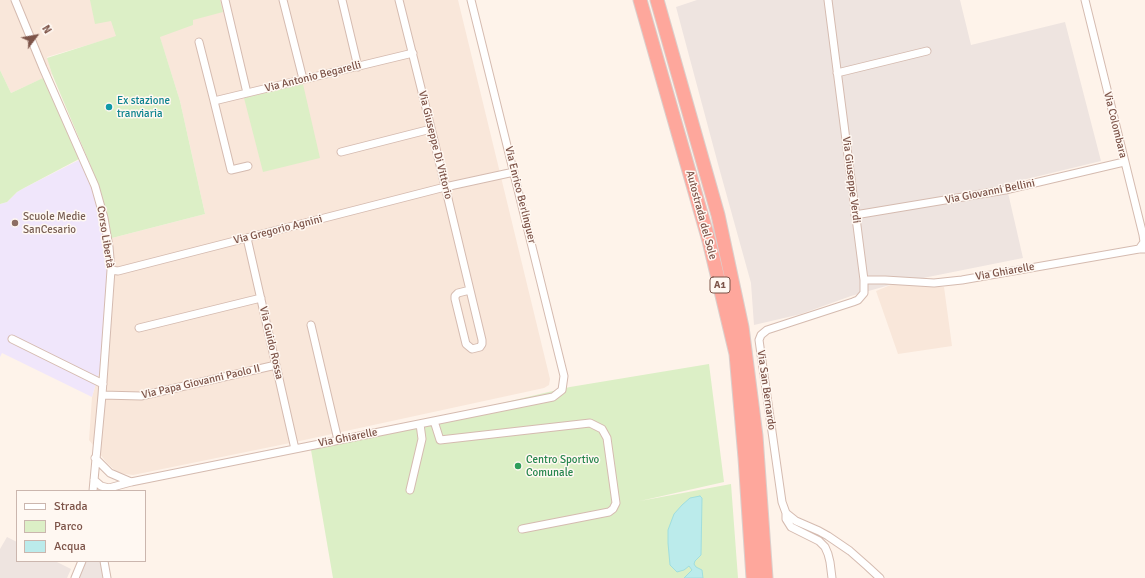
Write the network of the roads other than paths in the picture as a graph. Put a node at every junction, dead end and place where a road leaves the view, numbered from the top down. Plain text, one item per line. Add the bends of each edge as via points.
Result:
1 (15, 0) edge
2 (225, 0) edge
3 (283, 0) edge
4 (342, 0) edge
5 (399, 0) edge
6 (471, 0) edge
7 (640, 0) edge
8 (657, 0) edge
9 (828, 0) edge
10 (1084, 0) edge
11 (199, 42) dead end
12 (927, 51) dead end
13 (413, 54) junction
14 (358, 66) junction
15 (837, 73) junction
16 (303, 79) junction
17 (247, 93) junction
18 (214, 101) junction
19 (431, 129) junction
20 (341, 152) dead end
21 (1124, 162) junction
22 (248, 166) dead end
23 (514, 172) junction
24 (445, 187) junction
25 (855, 215) junction
26 (247, 238) junction
27 (1142, 249) edge
28 (111, 270) junction
29 (864, 280) junction
30 (864, 288) joint
31 (470, 290) junction
32 (261, 298) junction
33 (311, 325) dead end
34 (139, 328) dead end
35 (12, 339) dead end
36 (276, 364) junction
37 (102, 384) junction
38 (562, 390) joint
39 (102, 395) junction
40 (434, 421) junction
41 (420, 424) junction
42 (338, 440) junction
43 (295, 449) junction
44 (95, 458) junction
45 (110, 473) junction
46 (94, 480) junction
47 (131, 482) junction
48 (93, 490) edge
49 (108, 490) edge
50 (410, 490) dead end
51 (786, 513) junction
52 (522, 529) dead end
53 (82, 562) edge
54 (104, 562) edge
55 (75, 578) edge
56 (107, 578) edge
57 (753, 578) edge
58 (766, 578) edge
59 (832, 578) edge
60 (880, 578) edge

1 - 28 street, Corso Libertà via 95,186 104,218
2 - 17 street
3 - 16 street
4 - 14 street
5 - 13 street, Via Giuseppe Di Vittorio
6 - 23 street, Via Enrico Berlinguer
7 - 57 highway, Autostrada del Sole / A1 via 709,241 736,354
8 - 58 highway, Autostrada del Sole / A1 via 718,215 742,327 756,436
9 - 15 street, Via Giuseppe Verdi
10 - 21 street, Via Colombara
11 - 18 street
12 - 15 street
13 - 14 street, Via Antonio Begarelli
13 - 19 street, Via Giuseppe Di Vittorio
14 - 16 street, Via Antonio Begarelli
15 - 25 street, Via Giuseppe Verdi
16 - 17 street, Via Antonio Begarelli
17 - 18 street, Via Antonio Begarelli
18 - 22 street via 231,170
19 - 20 street
19 - 24 street, Via Giuseppe Di Vittorio
21 - 25 street, Via Giovanni Bellini via 1005,190
21 - 27 street, Via Colombara via 1143,235
23 - 24 street, Via Gregorio Agnini
23 - 38 street, Via Enrico Berlinguer via 564,376
24 - 26 street, Via Gregorio Agnini
24 - 31 street, Via Giuseppe Di Vittorio
25 - 29 street, Via Giuseppe Verdi
26 - 28 street, Via Gregorio Agnini via 118,271
26 - 32 street, Via Guido Rossa
27 - 29 street, Via Ghiarelle via 962,280 934,283
28 - 37 street, Corso Libertà
29 - 30 street, Via Giuseppe Verdi
30 - 51 street, Via San Bernardo via 864,293 858,300 767,330 760,337 782,502
31 - 31 street, Via Giuseppe Di Vittorio via 458,294 455,299 466,344 472,349 480,347 482,340
32 - 34 street
32 - 36 street, Via Guido Rossa
33 - 42 street
35 - 37 street
36 - 39 street, Via Papa Giovanni Paolo II via 141,396
36 - 43 street, Via Guido Rossa
37 - 39 street, Corso Libertà
38 - 40 street, Via Ghiarelle via 553,397
39 - 44 street, Corso Libertà
40 - 41 street, Via Ghiarelle
40 - 52 street via 440,440 590,423 602,429 607,438 616,503 613,509 609,512
41 - 42 street, Via Ghiarelle
41 - 50 street via 422,439
42 - 43 street, Via Ghiarelle
43 - 47 street, Via Ghiarelle
44 - 45 street
44 - 46 street, Corso Libertà
45 - 46 street via 101,474
45 - 47 street
46 - 48 street, Corso Libertà
46 - 49 street, Via Ghiarelle
47 - 49 street, Via Ghiarelle
51 - 59 street, Via San Bernardo via 786,519 791,527 819,541 825,547
51 - 60 street via 796,521 828,536
53 - 55 street
54 - 56 street

